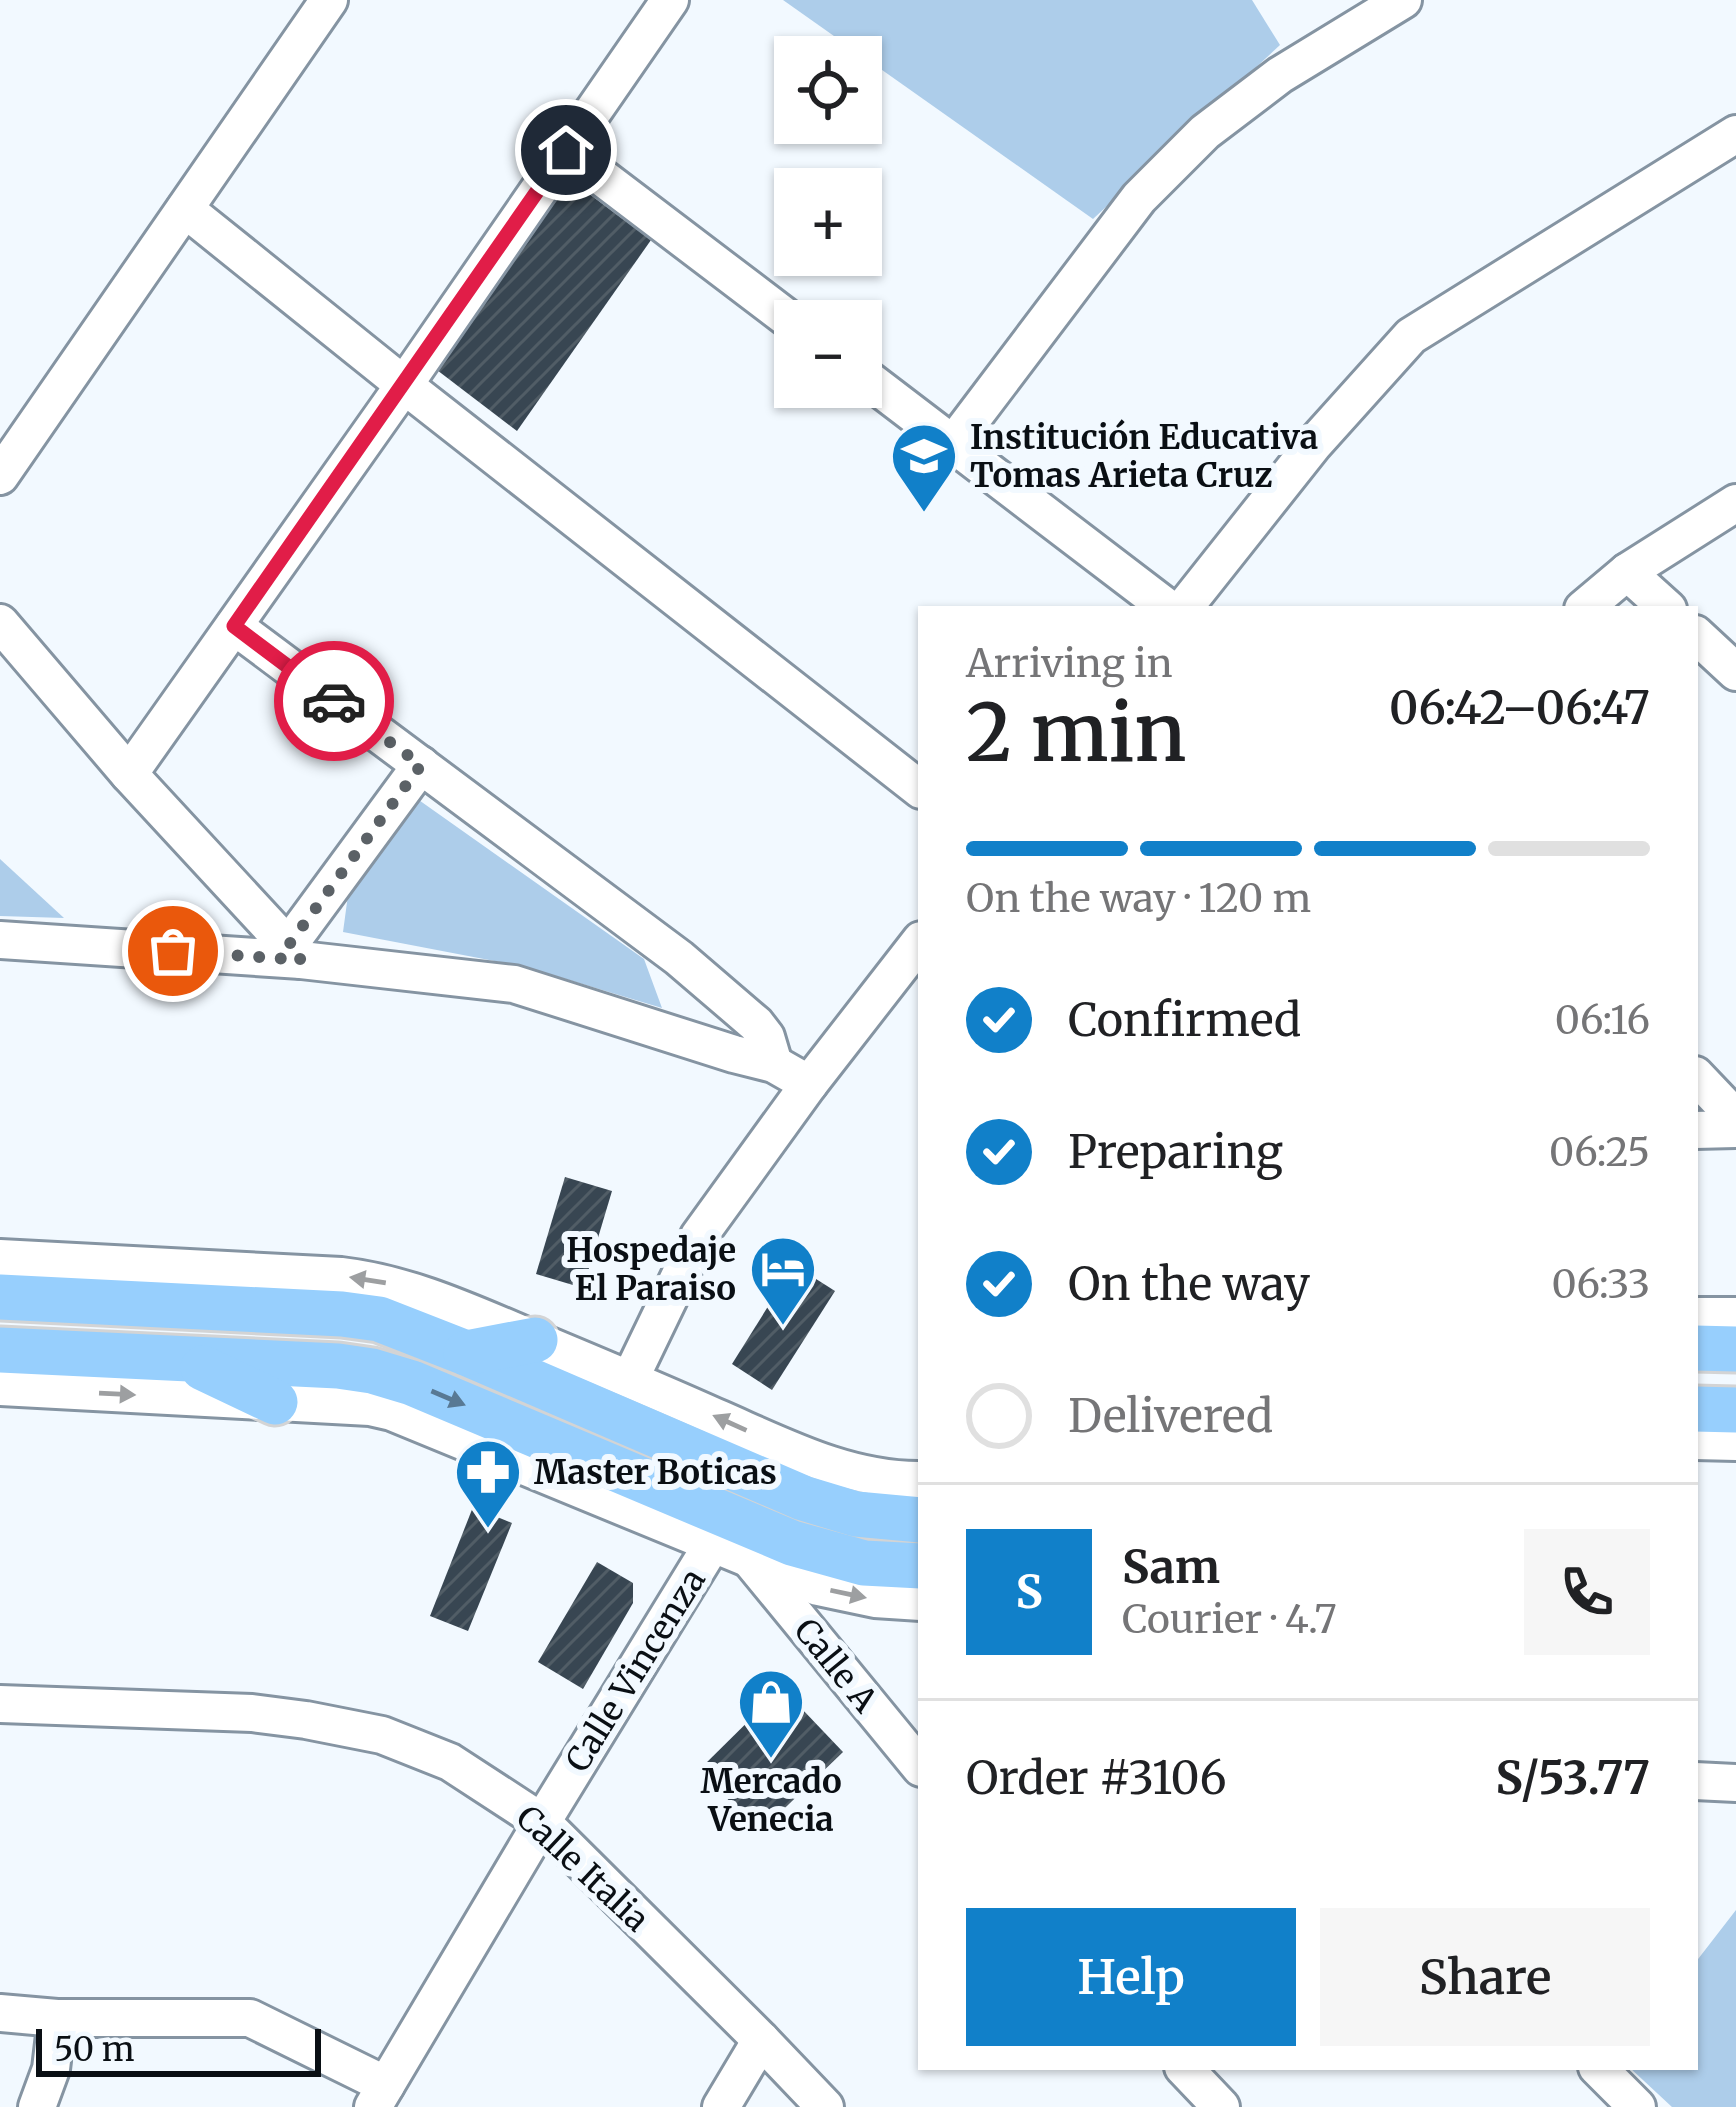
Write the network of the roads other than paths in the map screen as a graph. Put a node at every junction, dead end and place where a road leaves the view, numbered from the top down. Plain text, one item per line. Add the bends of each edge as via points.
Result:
1 (329, 0) edge
2 (670, 0) edge
3 (1403, 0) edge
4 (1736, 134) edge
5 (566, 150) junction
6 (185, 209) junction
7 (774, 308) edge
8 (404, 385) junction
9 (882, 390) edge
10 (952, 444) junction
11 (0, 476) edge
12 (1736, 503) edge
13 (1627, 572) junction
14 (1165, 606) edge
15 (1186, 606) edge
16 (1587, 606) edge
17 (1665, 606) edge
18 (0, 623) edge
19 (234, 626) junction
20 (1698, 637) edge
21 (1736, 672) edge
22 (421, 765) junction
23 (130, 773) junction
24 (918, 788) edge
25 (0, 940) edge
26 (918, 944) edge
27 (294, 953) junction
28 (773, 1064) junction
29 (1698, 1078) edge
30 (808, 1084) junction
31 (1736, 1118) edge
32 (1736, 1129) edge
33 (1698, 1130) edge
34 (0, 1258) edge
35 (0, 1297) edge
36 (1698, 1316) edge
37 (1736, 1316) edge
38 (535, 1340) junction
39 (1698, 1348) edge
40 (1736, 1349) edge
41 (0, 1350) edge
42 (466, 1353) junction
43 (184, 1359) junction
44 (630, 1379) junction
45 (0, 1387) edge
46 (275, 1402) junction
47 (1698, 1409) edge
48 (1736, 1410) edge
49 (1698, 1441) edge
50 (1736, 1442) edge
51 (918, 1480) edge
52 (918, 1520) edge
53 (713, 1544) junction
54 (751, 1561) junction
55 (918, 1566) edge
56 (918, 1602) edge
57 (0, 1704) edge
58 (918, 1764) edge
59 (1698, 1781) edge
60 (1736, 1783) edge
61 (542, 1822) junction
62 (0, 2013) edge
63 (57, 2018) junction
64 (761, 2040) junction
65 (1186, 2070) edge
66 (1600, 2070) edge
67 (380, 2096) edge
68 (37, 2107) edge
69 (721, 2107) edge
70 (825, 2107) edge
71 (1221, 2107) edge
72 (1637, 2107) edge

1 - 6 street
2 - 5 street
3 - 10 street via 1205,132 1139,198
4 - 15 street via 1411,336
5 - 7 street
5 - 8 street
6 - 8 street
6 - 11 street
8 - 19 street
8 - 24 street
9 - 10 street
10 - 14 street
12 - 13 street
13 - 16 street
13 - 17 street
18 - 23 street
19 - 22 street
19 - 23 street
20 - 21 street
22 - 27 street
22 - 28 street via 746,1013 766,1037
23 - 27 street
25 - 27 street
26 - 30 street
27 - 28 street via 514,984
28 - 30 street
29 - 31 street
30 - 44 street via 699,1236
32 - 33 street
38 -> 34 street via 371,1280
35 - 42 main road via 362,1316
36 - 37 street
38 - 42 main road
38 - 44 street
39 - 40 main road
41 - 43 main road
42 - 52 main road via 803,1498
43 - 46 main road
43 -> 55 main road via 393,1376 792,1543 864,1563
51 -> 44 street via 826,1464
45 -> 46 street
46 - 53 street via 392,1412
47 - 48 main road
49 - 50 street
53 - 54 street
53 - 61 street, Calle Vincenza
54 -> 56 street via 832,1591
54 - 58 street, Calle A
57 - 61 street, Calle Italia via 252,1713 382,1736 450,1762
59 - 60 street
61 - 64 street, Calle Italia
61 - 67 street, Calle Vincenza
62 - 63 street
63 - 67 street via 250,2018
63 - 68 street
64 - 69 street
64 - 70 street, Calle Italia
65 - 71 street
66 - 72 street

